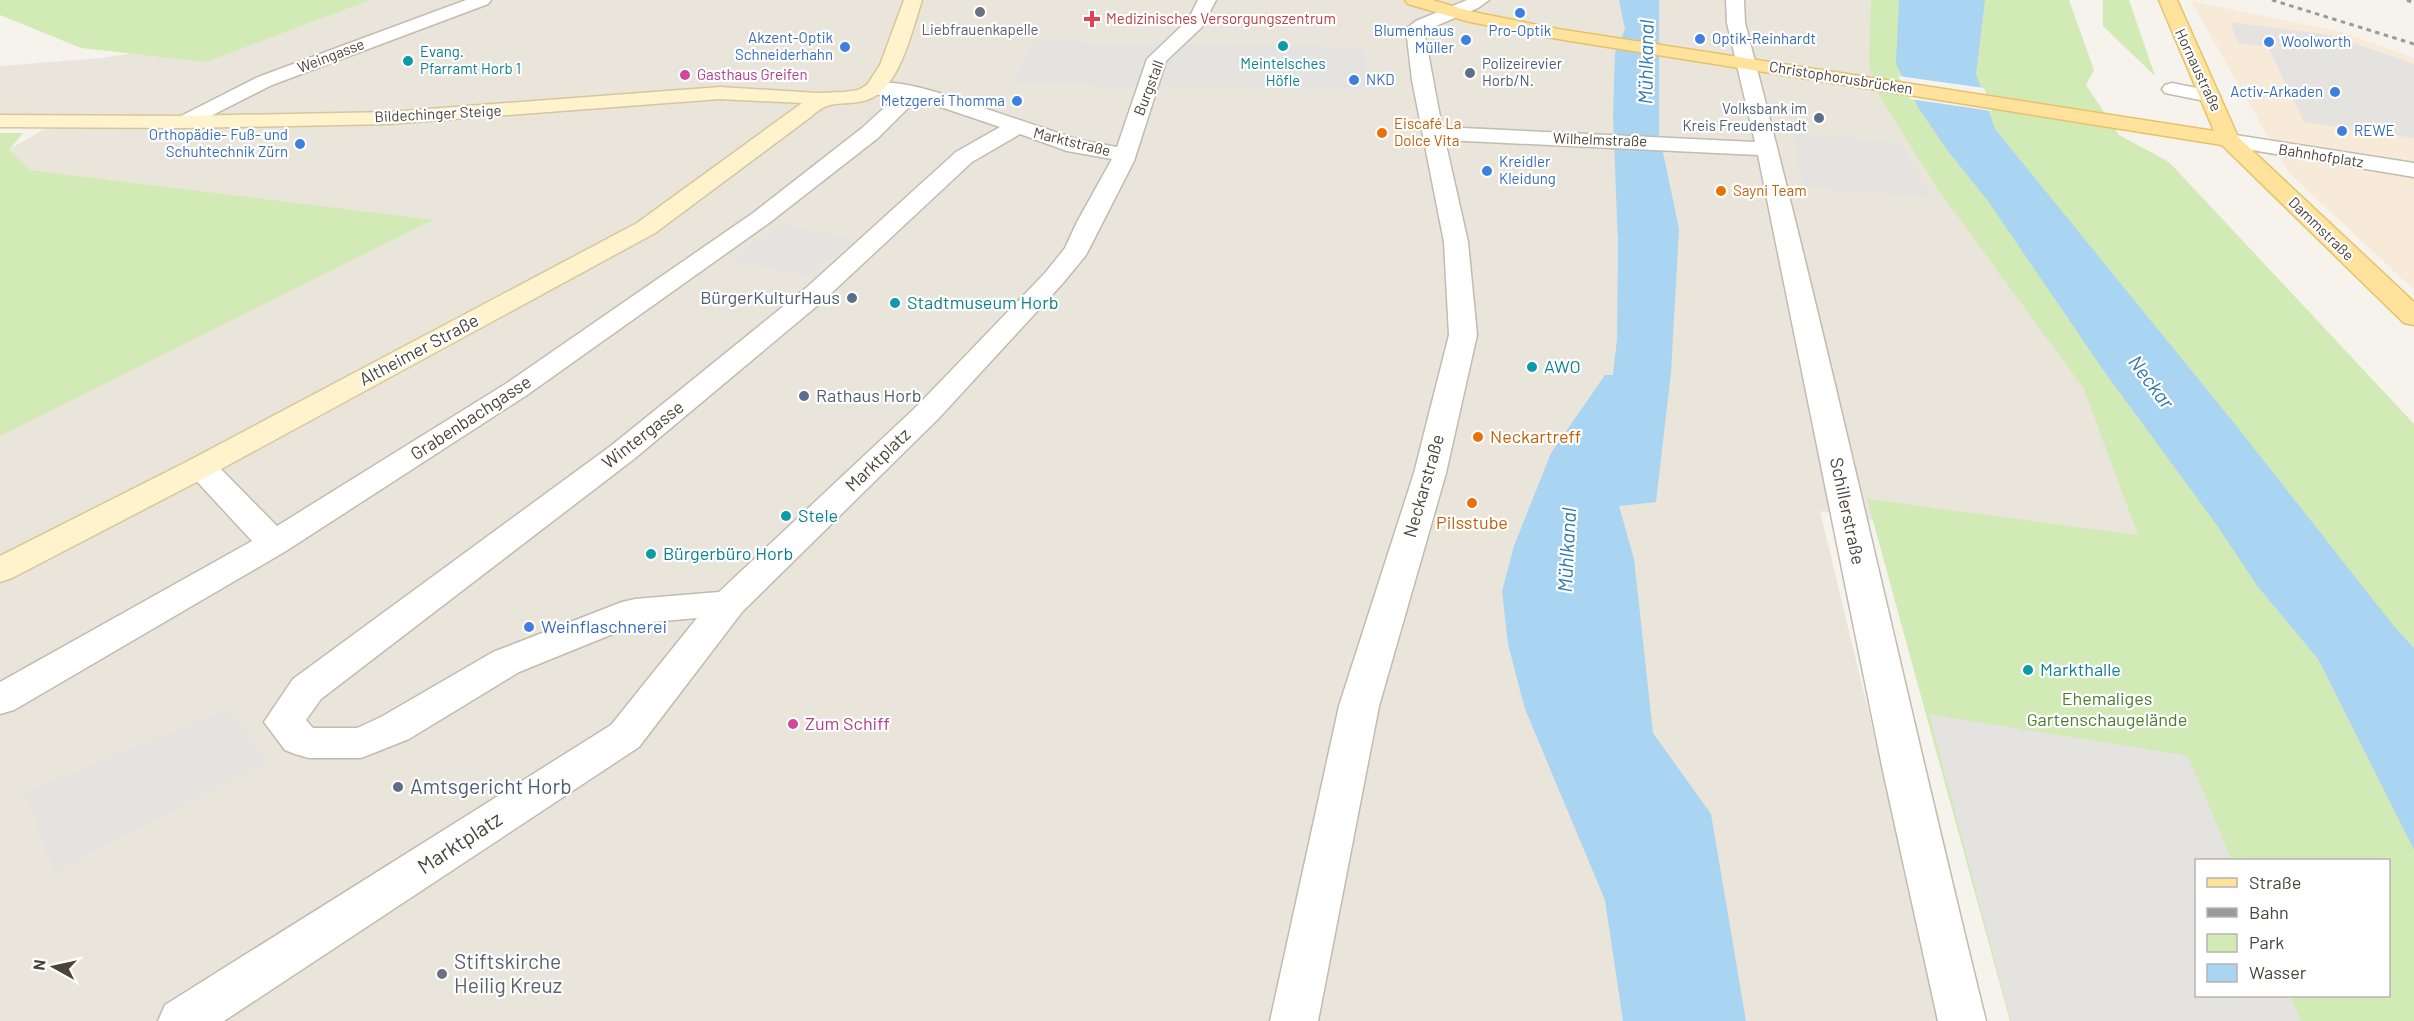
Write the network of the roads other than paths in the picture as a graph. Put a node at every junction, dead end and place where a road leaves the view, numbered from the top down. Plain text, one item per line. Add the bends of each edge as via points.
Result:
1 (482, 0) edge
2 (914, 0) edge
3 (1207, 0) edge
4 (1414, 0) edge
5 (1735, 0) edge
6 (2168, 0) edge
7 (1467, 7) edge
8 (1746, 63) junction
9 (874, 89) junction
10 (2172, 89) dead end
11 (913, 92) junction
12 (2210, 96) junction
13 (818, 99) junction
14 (0, 121) edge
15 (184, 122) junction
16 (1015, 128) junction
17 (1433, 133) junction
18 (2229, 140) junction
19 (1767, 149) junction
20 (1125, 155) junction
21 (2414, 170) edge
22 (1023, 313) joint
23 (2414, 317) edge
24 (201, 467) junction
25 (274, 543) junction
26 (0, 570) edge
27 (729, 603) junction
28 (0, 700) edge
29 (182, 1021) edge
30 (1294, 1021) edge
31 (1962, 1021) edge

1 - 15 street, Weingasse via 265,81
2 - 9 street via 890,65
3 - 20 street, Burgstall via 1196,23 1157,59
4 - 7 main road
5 - 8 street, Schillerstraße
6 - 12 main road, Hornaustraße
7 - 8 main road, Christophorusbrücken via 1606,42
7 - 17 street, Neckarstraße via 1414,29
8 - 18 main road, Christophorusbrücken
8 - 19 street, Schillerstraße
9 - 11 street, Marktstraße
9 - 13 street, Bildechinger Steige via 863,95
10 - 12 street
11 - 16 street, Marktstraße
11 - 25 street, Grabenbachgasse via 870,133 775,208 517,389
12 - 18 main road, Hornaustraße
13 - 15 street, Bildechinger Steige via 720,93 389,118
13 - 24 street, Altheimer Straße via 646,228
14 - 15 street, Bildechinger Steige
16 - 20 street, Marktstraße via 1075,146
16 - 27 street, Wintergasse via 964,157 815,294 623,452 307,689 284,722 299,739 309,743 361,743 395,729 506,662 635,611
17 - 19 street, Wilhelmstraße
17 - 30 street, Neckarstraße via 1456,242 1463,335 1430,473 1359,706
18 - 21 street, Bahnhofplatz
18 - 23 main road, Dammstraße
19 - 31 street, Schillerstraße
20 - 22 street, Marktstraße via 1077,250
22 - 27 street, Marktplatz via 928,412
24 - 25 street
24 - 26 street, Altheimer Straße
25 - 28 street, Grabenbachgasse
27 - 29 street, Marktplatz via 625,736

